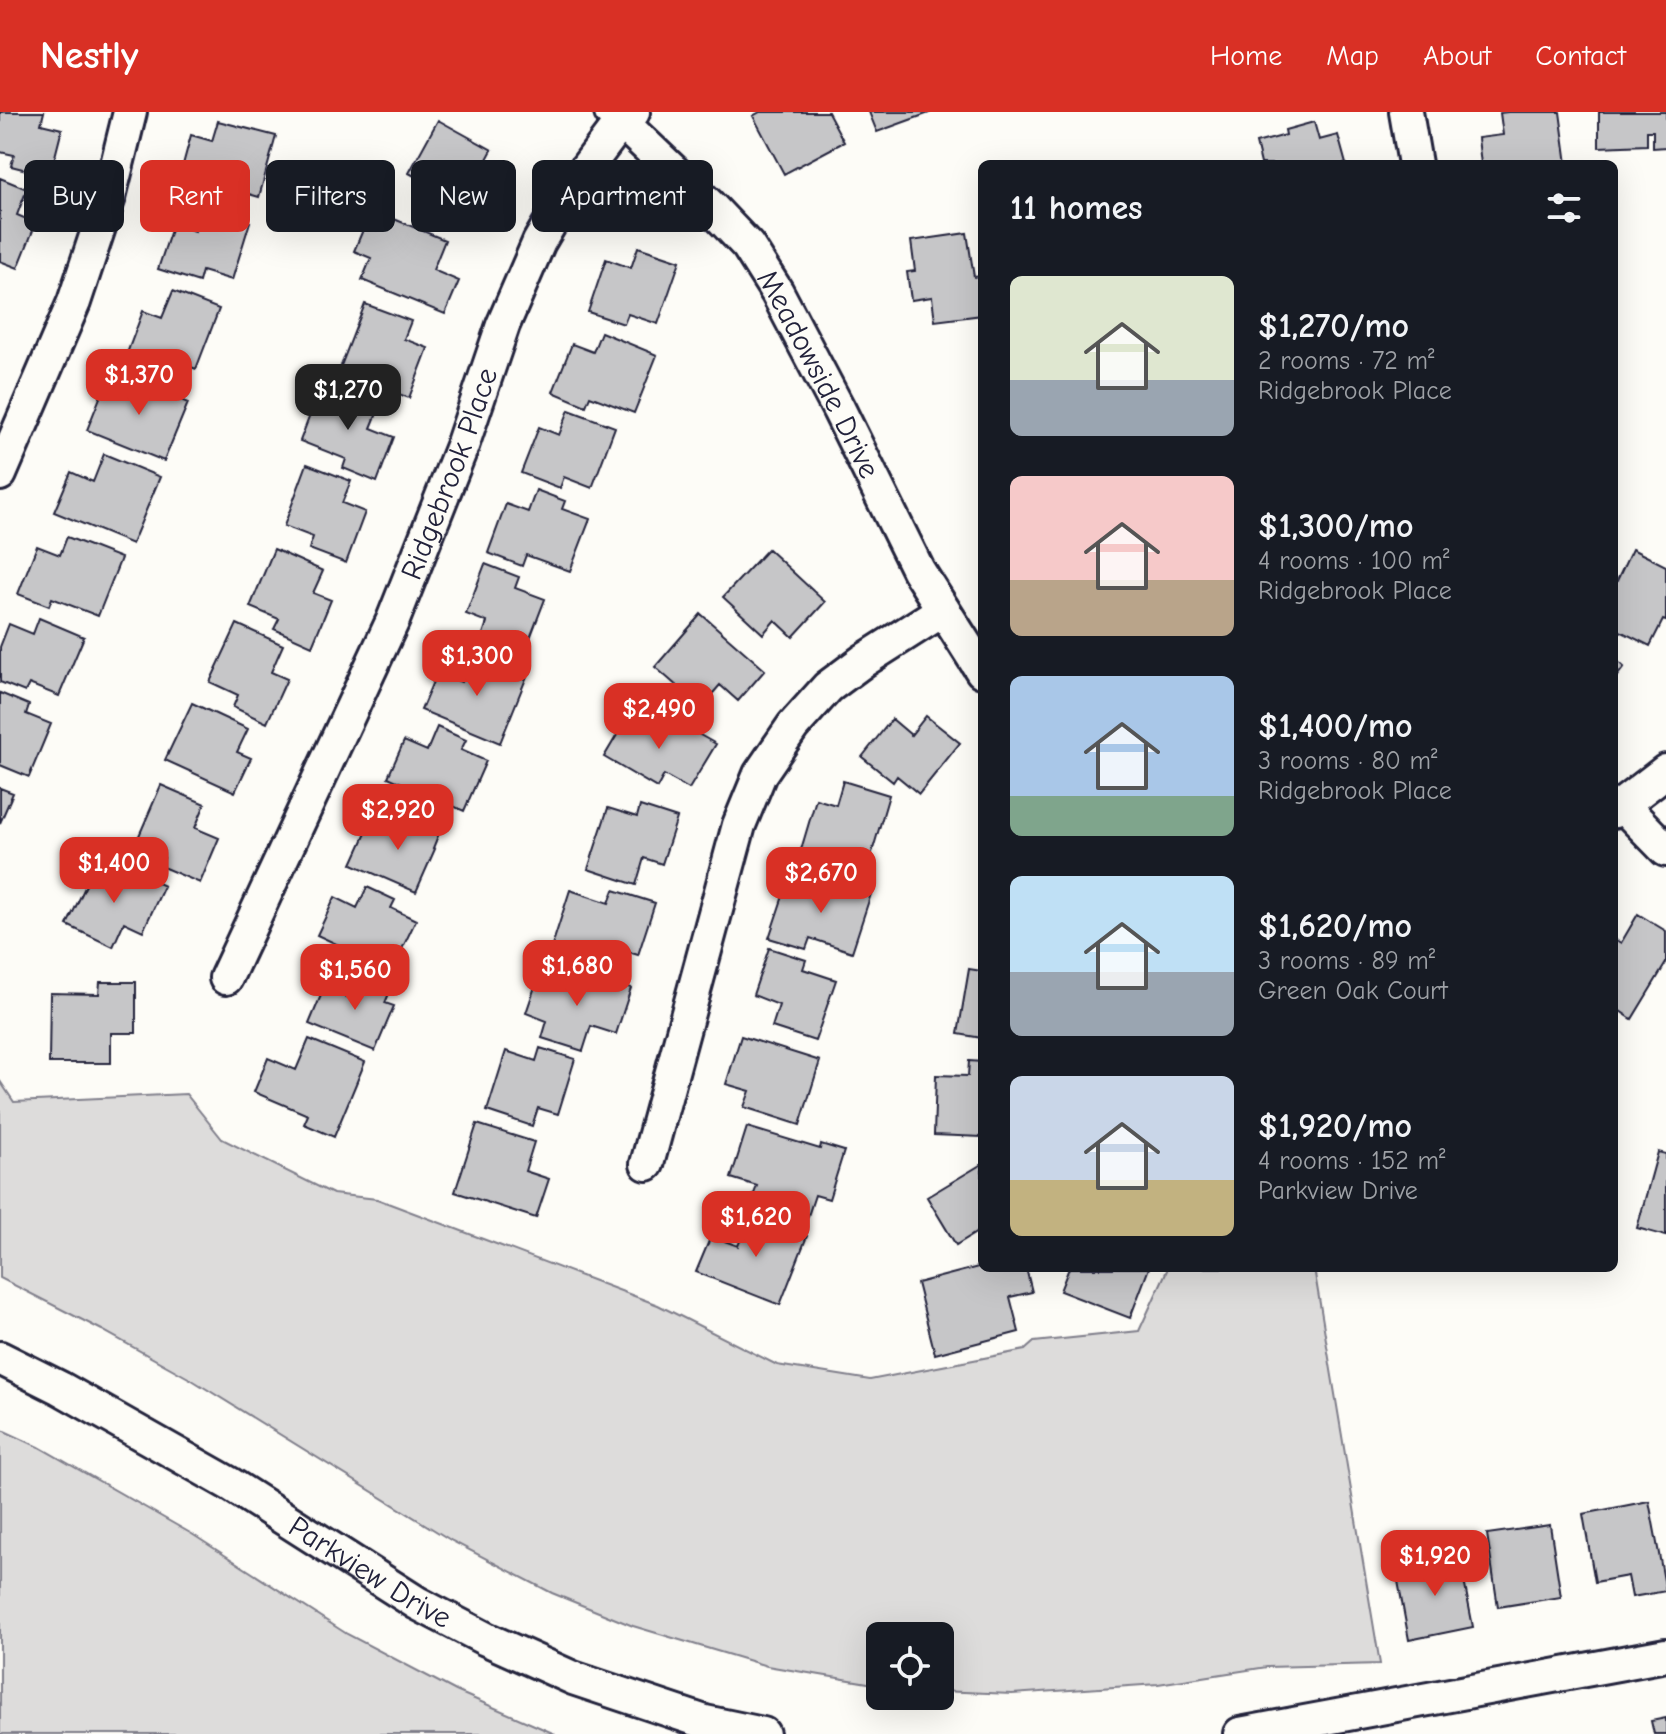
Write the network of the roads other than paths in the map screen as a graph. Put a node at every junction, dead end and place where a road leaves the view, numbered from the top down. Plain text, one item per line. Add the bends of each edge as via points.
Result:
1 (130, 112) edge
2 (1406, 112) edge
3 (621, 115) edge
4 (1414, 160) edge
5 (0, 474) edge
6 (943, 610) junction
7 (978, 665) edge
8 (1666, 771) edge
9 (1618, 808) edge
10 (1666, 850) edge
11 (226, 978) dead end
12 (647, 1164) dead end
13 (0, 1358) edge
14 (1666, 1655) edge
15 (763, 1734) edge
16 (1240, 1734) edge

1 - 5 street via 74,302
2 - 4 street
3 - 6 street, Meadowside Drive via 748,246
3 - 11 street, Ridgebrook Place via 539,242 393,620
6 - 7 street, Meadowside Drive
6 - 12 street via 828,687 760,774 739,825
8 - 9 street
9 - 10 street
13 - 15 street, Parkview Drive via 230,1484 417,1603 486,1639 573,1678 705,1722
14 - 16 street

